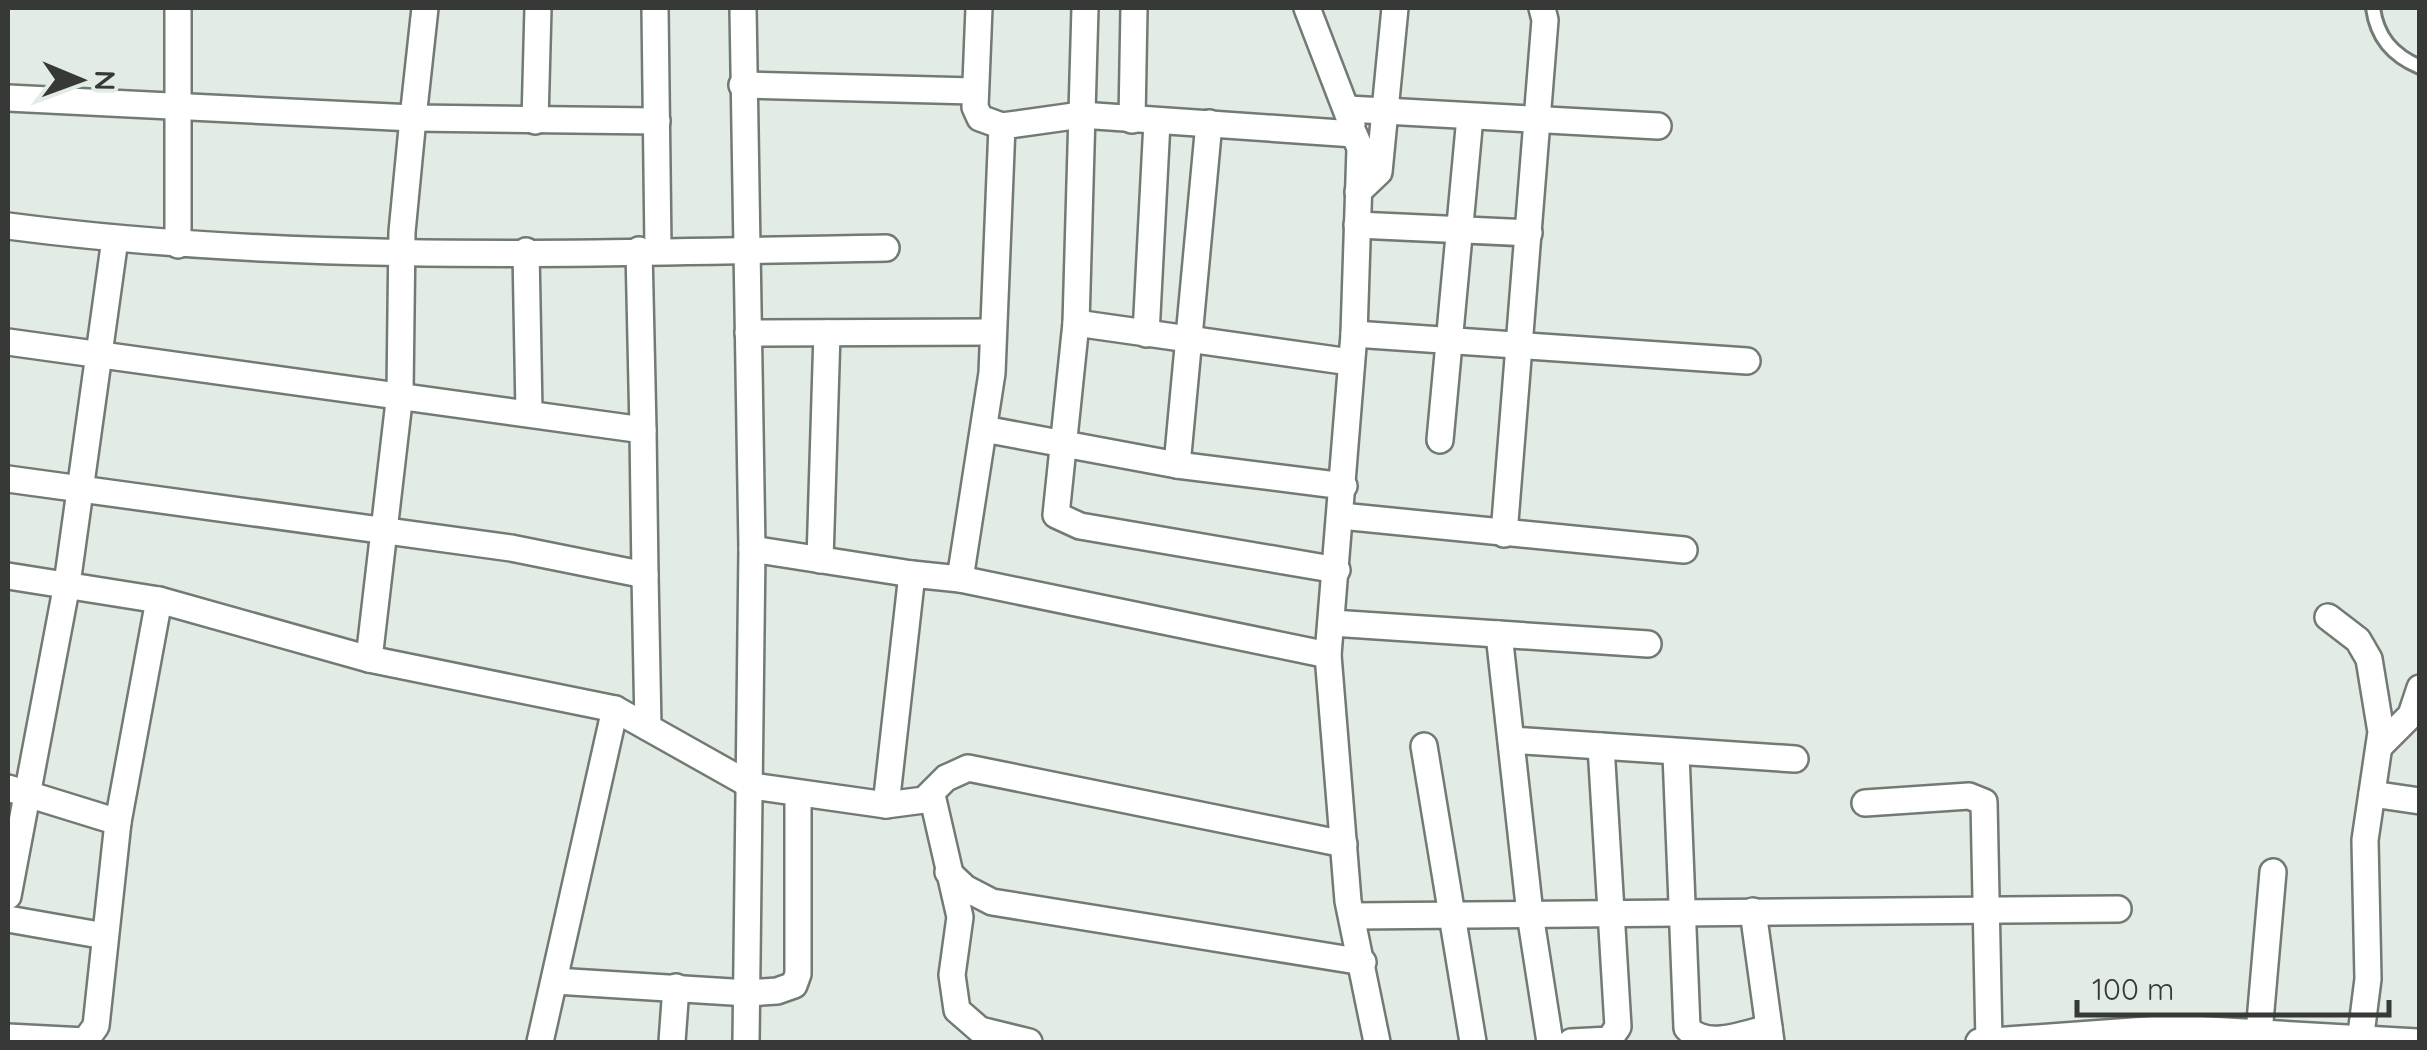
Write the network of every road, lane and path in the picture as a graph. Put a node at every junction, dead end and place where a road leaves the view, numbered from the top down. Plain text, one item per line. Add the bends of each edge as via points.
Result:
1 (178, 8) edge
2 (425, 8) edge
3 (538, 8) edge
4 (654, 8) edge
5 (743, 8) edge
6 (979, 8) edge
7 (1085, 8) edge
8 (1134, 8) edge
9 (1307, 8) edge
10 (1395, 8) edge
11 (1542, 8) edge
12 (2372, 8) edge
13 (2420, 67) edge
14 (742, 84) junction
15 (973, 91) junction
16 (8, 98) edge
17 (177, 108) junction
18 (1388, 112) junction
19 (1081, 115) junction
20 (1470, 117) junction
21 (413, 118) junction
22 (535, 121) junction
23 (657, 121) junction
24 (1145, 121) junction
25 (1351, 122) junction
26 (1538, 122) junction
27 (1209, 123) junction
28 (1002, 126) junction
29 (1658, 126) dead end
30 (1358, 192) junction
31 (1357, 225) junction
32 (8, 226) edge
33 (1460, 231) junction
34 (1529, 233) junction
35 (116, 239) junction
36 (178, 246) junction
37 (886, 248) dead end
38 (402, 249) junction
39 (648, 250) junction
40 (745, 250) junction
41 (526, 251) junction
42 (1076, 323) junction
43 (993, 332) junction
44 (748, 333) junction
45 (827, 333) junction
46 (1146, 334) junction
47 (1354, 334) junction
48 (1186, 340) junction
49 (1450, 341) junction
50 (8, 342) edge
51 (1520, 346) junction
52 (100, 355) junction
53 (1350, 362) junction
54 (1747, 362) dead end
55 (400, 393) junction
56 (528, 412) junction
57 (984, 429) junction
58 (643, 430) junction
59 (1440, 440) dead end
60 (1066, 443) junction
61 (1177, 465) junction
62 (8, 479) edge
63 (1344, 486) junction
64 (82, 490) junction
65 (1341, 516) junction
66 (387, 533) junction
67 (1504, 534) junction
68 (752, 549) junction
69 (1684, 550) dead end
70 (820, 560) junction
71 (1336, 570) junction
72 (912, 574) junction
73 (645, 575) junction
74 (8, 576) edge
75 (960, 579) junction
76 (67, 584) junction
77 (159, 600) junction
78 (2328, 617) dead end
79 (1332, 623) junction
80 (1499, 634) junction
81 (1648, 644) dead end
82 (1328, 655) junction
83 (370, 659) junction
84 (2420, 688) edge
85 (615, 708) junction
86 (2415, 716) edge
87 (648, 727) junction
88 (1511, 740) junction
89 (2381, 745) junction
90 (1424, 746) dead end
91 (1601, 746) junction
92 (1676, 754) junction
93 (1795, 759) dead end
94 (752, 786) junction
95 (18, 791) edge
96 (798, 794) junction
97 (932, 794) junction
98 (2372, 794) junction
99 (2420, 800) edge
100 (1865, 803) dead end
101 (886, 805) junction
102 (118, 822) junction
103 (1344, 844) junction
104 (948, 872) junction
105 (2273, 872) dead end
106 (8, 896) edge
107 (2118, 909) dead end
108 (1986, 910) junction
109 (1753, 911) junction
110 (1684, 912) junction
111 (1613, 913) junction
112 (1454, 914) junction
113 (1530, 914) junction
114 (1352, 916) junction
115 (8, 919) edge
116 (105, 936) junction
117 (1363, 962) junction
118 (555, 981) junction
119 (676, 987) junction
120 (748, 993) junction
121 (2259, 1033) junction
122 (1770, 1035) edge
123 (8, 1037) edge
124 (2360, 1041) edge
125 (540, 1042) edge
126 (672, 1042) edge
127 (746, 1042) edge
128 (1029, 1042) edge
129 (1378, 1042) edge
130 (1473, 1042) edge
131 (1550, 1042) edge
132 (1571, 1042) edge
133 (1979, 1042) edge
134 (1989, 1042) edge
135 (2417, 1042) edge

1 - 17 street
2 - 21 street
3 - 22 street
4 - 23 street
5 - 14 street
6 - 15 street
7 - 19 street
8 - 24 street
9 - 25 street
10 - 18 street
11 - 26 street
12 - 13 lane via 2384,42
14 - 15 street
14 - 40 street
15 - 28 street via 980,118
16 - 17 street
17 - 21 street
17 - 36 street
18 - 20 street
18 - 25 street
18 - 30 street via 1379,172
19 - 24 street
19 - 28 street
19 - 42 street
20 - 26 street
20 - 33 street
21 - 22 street
21 - 38 street
22 - 23 street
23 - 39 street
24 - 27 street
24 - 46 street
25 - 27 street
25 - 30 street via 1360,148
26 - 29 street
26 - 34 street
27 - 48 street
28 - 43 street
30 - 31 street
31 - 33 street
31 - 47 street
32 - 35 street
33 - 34 street
33 - 49 street
34 - 51 street
35 - 36 street
35 - 52 street
36 - 38 street
37 - 40 street
38 - 41 street
38 - 55 street
39 - 40 street
39 - 41 street
39 - 58 street
40 - 44 street
41 - 56 street
42 - 46 street
42 - 60 street
43 - 45 street
43 - 57 street
44 - 45 street
44 - 68 street
45 - 70 street
46 - 48 street
47 - 49 street
47 - 53 street
48 - 53 street
48 - 61 street
49 - 51 street
49 - 59 street
50 - 52 street
51 - 54 street
51 - 67 street
52 - 55 street
52 - 64 street
53 - 63 street
55 - 56 street
55 - 66 street
56 - 58 street
57 - 60 street
57 - 75 street
58 - 73 street
60 - 61 street
60 - 71 street via 1055,505 1066,522
61 - 63 street
62 - 64 street
63 - 65 street
64 - 66 street
64 - 76 street
65 - 67 street
65 - 71 street
66 - 73 street via 511,548
66 - 83 street
67 - 69 street
68 - 70 street
68 - 94 street
70 - 72 street
71 - 79 street
72 - 75 street
72 - 101 street
73 - 87 street
74 - 76 street
75 - 82 street
76 - 77 street
76 - 95 street
77 - 83 street
77 - 102 street
78 - 89 street via 2358,640 2368,659
79 - 80 street
79 - 82 street
80 - 81 street
80 - 88 street
82 - 103 street
83 - 85 street
84 - 86 street
85 - 87 street
85 - 118 street
86 - 89 street
87 - 94 street
88 - 91 street
88 - 113 street
89 - 98 street
90 - 112 street
91 - 92 street
91 - 111 street
92 - 93 street
92 - 110 street
94 - 96 street
94 - 120 street
95 - 102 street
95 - 106 street
96 - 101 street
96 - 120 street via 798,974 794,985 777,992
97 - 101 street
97 - 103 street via 968,768
97 - 104 street
98 - 99 street
98 - 124 street
100 - 108 street via 1970,796 1984,802
102 - 116 street
103 - 114 street
104 - 117 street via 992,902
104 - 128 street via 960,917 952,975 958,1010 980,1030
105 - 121 street
107 - 108 street
108 - 109 street
108 - 134 street
109 - 110 street
109 - 122 street
110 - 111 street
110 - 122 street via 1688,1028 1717,1040
111 - 113 street
111 - 132 street via 1618,1027 1609,1040
112 - 113 street
112 - 114 street
112 - 130 street
113 - 131 street
114 - 117 street
115 - 116 street
116 - 123 street via 92,1037
117 - 129 street
118 - 119 street
118 - 125 street
119 - 120 street
119 - 126 street
120 - 127 street
121 - 124 street
121 - 134 street via 2174,1028
124 - 135 street
133 - 134 street

